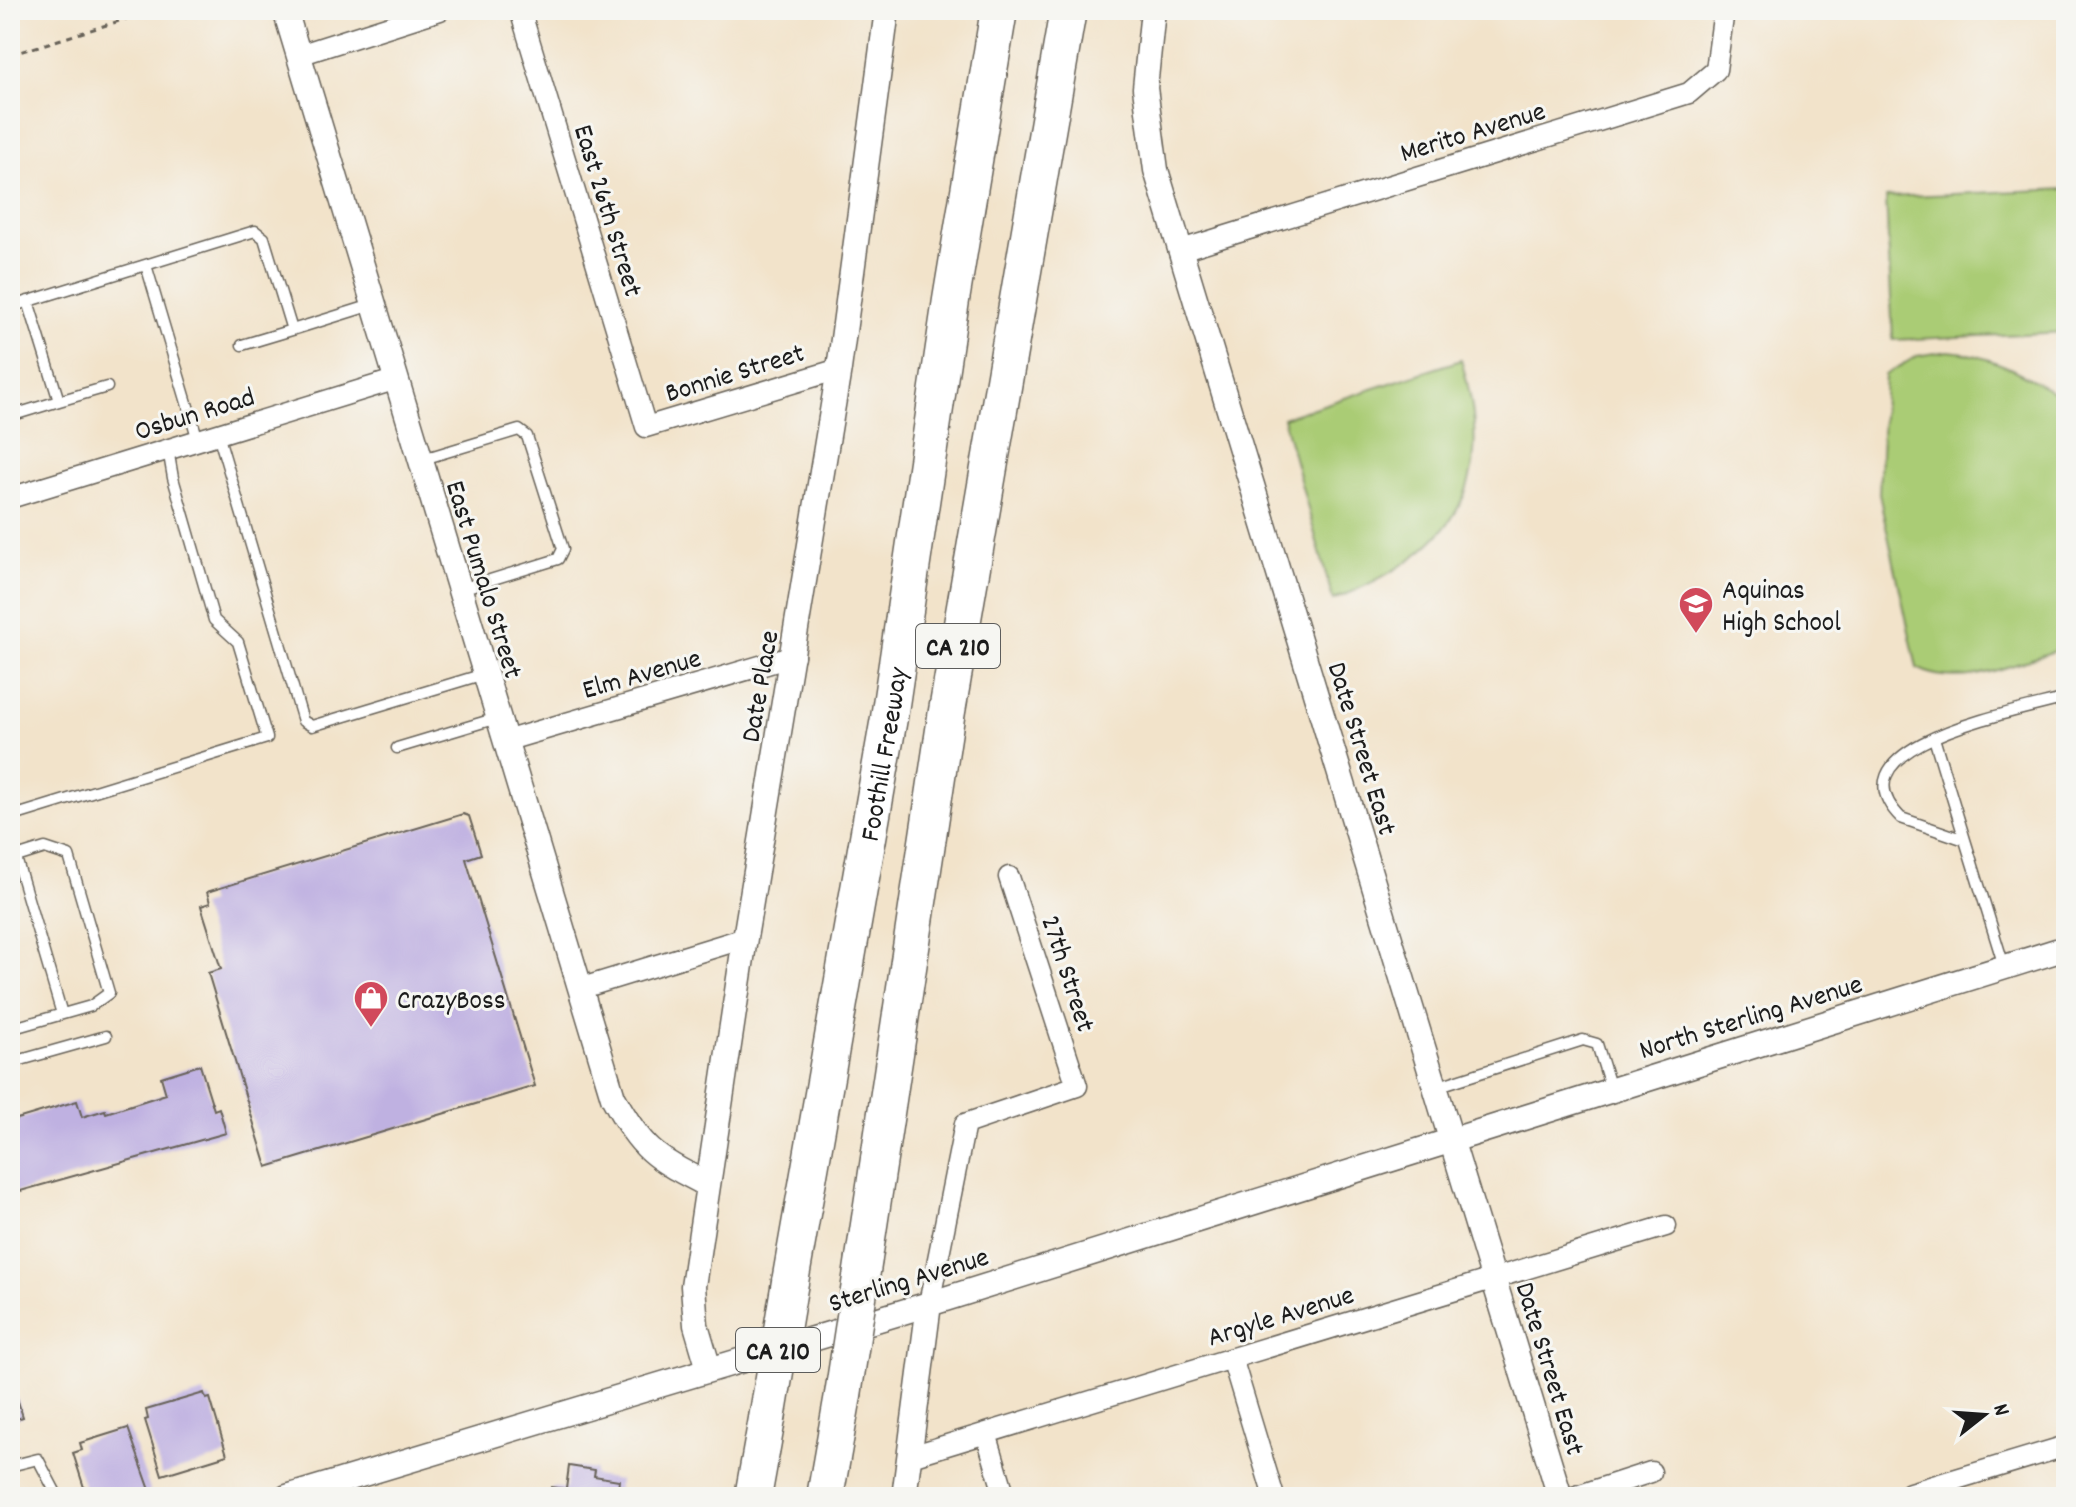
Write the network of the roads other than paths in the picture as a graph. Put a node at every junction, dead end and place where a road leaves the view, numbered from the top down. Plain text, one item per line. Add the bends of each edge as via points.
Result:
1 (285, 10) edge
2 (440, 10) edge
3 (520, 10) edge
4 (887, 10) edge
5 (973, 10) edge
6 (999, 10) edge
7 (1153, 10) edge
8 (1455, 10) edge
9 (1464, 10) edge
10 (1724, 10) edge
11 (1069, 19) edge
12 (299, 55) junction
13 (981, 114) junction
14 (1181, 250) junction
15 (146, 265) junction
16 (28, 301) junction
17 (372, 305) junction
18 (10, 307) edge
19 (292, 330) junction
20 (242, 345) dead end
21 (839, 369) junction
22 (394, 380) junction
23 (107, 387) dead end
24 (59, 401) junction
25 (10, 416) edge
26 (646, 427) joint
27 (208, 437) junction
28 (168, 449) junction
29 (419, 461) junction
30 (10, 498) edge
31 (458, 590) junction
32 (794, 656) junction
33 (484, 674) junction
34 (2066, 698) edge
35 (501, 729) junction
36 (1934, 738) junction
37 (397, 748) dead end
38 (10, 817) edge
39 (1965, 840) junction
40 (13, 858) edge
41 (1009, 877) dead end
42 (745, 938) junction
43 (2066, 948) edge
44 (2005, 967) junction
45 (579, 989) junction
46 (62, 1014) junction
47 (10, 1029) edge
48 (106, 1036) dead end
49 (10, 1063) edge
50 (1436, 1087) junction
51 (1611, 1090) junction
52 (1452, 1140) junction
53 (708, 1185) junction
54 (1666, 1226) dead end
55 (1494, 1278) junction
56 (929, 1304) junction
57 (1232, 1358) junction
58 (709, 1369) junction
59 (986, 1433) junction
60 (2066, 1446) edge
61 (911, 1456) junction
62 (10, 1466) edge
63 (1651, 1472) dead end
64 (1910, 1495) edge
65 (58, 1497) edge
66 (287, 1497) edge
67 (753, 1497) edge
68 (825, 1497) edge
69 (904, 1497) edge
70 (1005, 1497) edge
71 (1274, 1497) edge
72 (1560, 1497) edge
73 (1574, 1497) edge

1 - 12 street, East Pumalo Street
2 - 12 street
3 - 26 street, East 26th Street
4 - 21 street, Date Place
5 - 13 highway
6 - 13 highway, Foothill Freeway / CA 210
7 - 14 street, Date Street East via 1145,88 1156,170
8 - 9 lane
10 - 14 street, Merito Avenue via 1716,70 1689,93
11 - 68 highway, Foothill Freeway / CA 210, bridge via 946,717
12 - 17 street, East Pumalo Street
13 - 67 highway, Foothill Freeway / CA 210, bridge via 889,718
14 - 50 street, Date Street East
15 - 16 lane
15 - 19 lane via 259,232
15 - 27 lane
16 - 18 lane
16 - 24 lane
17 - 19 lane
17 - 22 street, East Pumalo Street
19 - 20 lane
21 - 26 street, Bonnie Street
21 - 32 street, Date Place
22 - 27 street, Osbun Road
22 - 29 street, East Pumalo Street
23 - 24 lane
24 - 25 lane
27 - 28 street, Osbun Road
27 - 33 lane via 303,721 312,726
28 - 30 street, Osbun Road
28 - 38 lane via 214,620 238,642 267,738
29 - 31 street, East Pumalo Street
29 - 31 lane via 519,430 527,436 563,549 558,559
31 - 33 street, East Pumalo Street
32 - 35 street, Elm Avenue
32 - 42 street, Date Place
33 - 35 street, East Pumalo Street
34 - 36 lane
35 - 37 lane
35 - 45 street, East Pumalo Street
36 - 39 lane
36 - 39 lane via 1895,759 1887,770 1885,791 1901,818
39 - 44 lane
40 - 46 lane
40 - 46 lane via 45,848 69,856 109,993 91,1006
41 - 56 street, 27th Street via 1077,1086 965,1124
42 - 45 street
42 - 53 street, Date Place
43 - 44 street, North Sterling Avenue
44 - 51 street, North Sterling Avenue
45 - 53 street, East Pumalo Street via 613,1097 632,1132 653,1156
46 - 47 lane
48 - 49 lane
50 - 51 lane via 1583,1040 1597,1044
50 - 52 street, Date Street East
51 - 52 street, North Sterling Avenue
52 - 55 street, Date Street East
52 - 56 street, Sterling Avenue
53 - 58 street, Date Place via 693,1286 696,1325
54 - 55 street, Argyle Avenue
55 - 57 street, Argyle Avenue
55 - 72 street, Date Street East
56 - 58 street, Sterling Avenue
56 - 61 street
57 - 59 street, Argyle Avenue
57 - 71 street
58 - 66 street, Sterling Avenue
59 - 61 street, Argyle Avenue
59 - 70 street
60 - 64 street
61 - 69 street
62 - 65 lane via 38,1459
63 - 73 street

